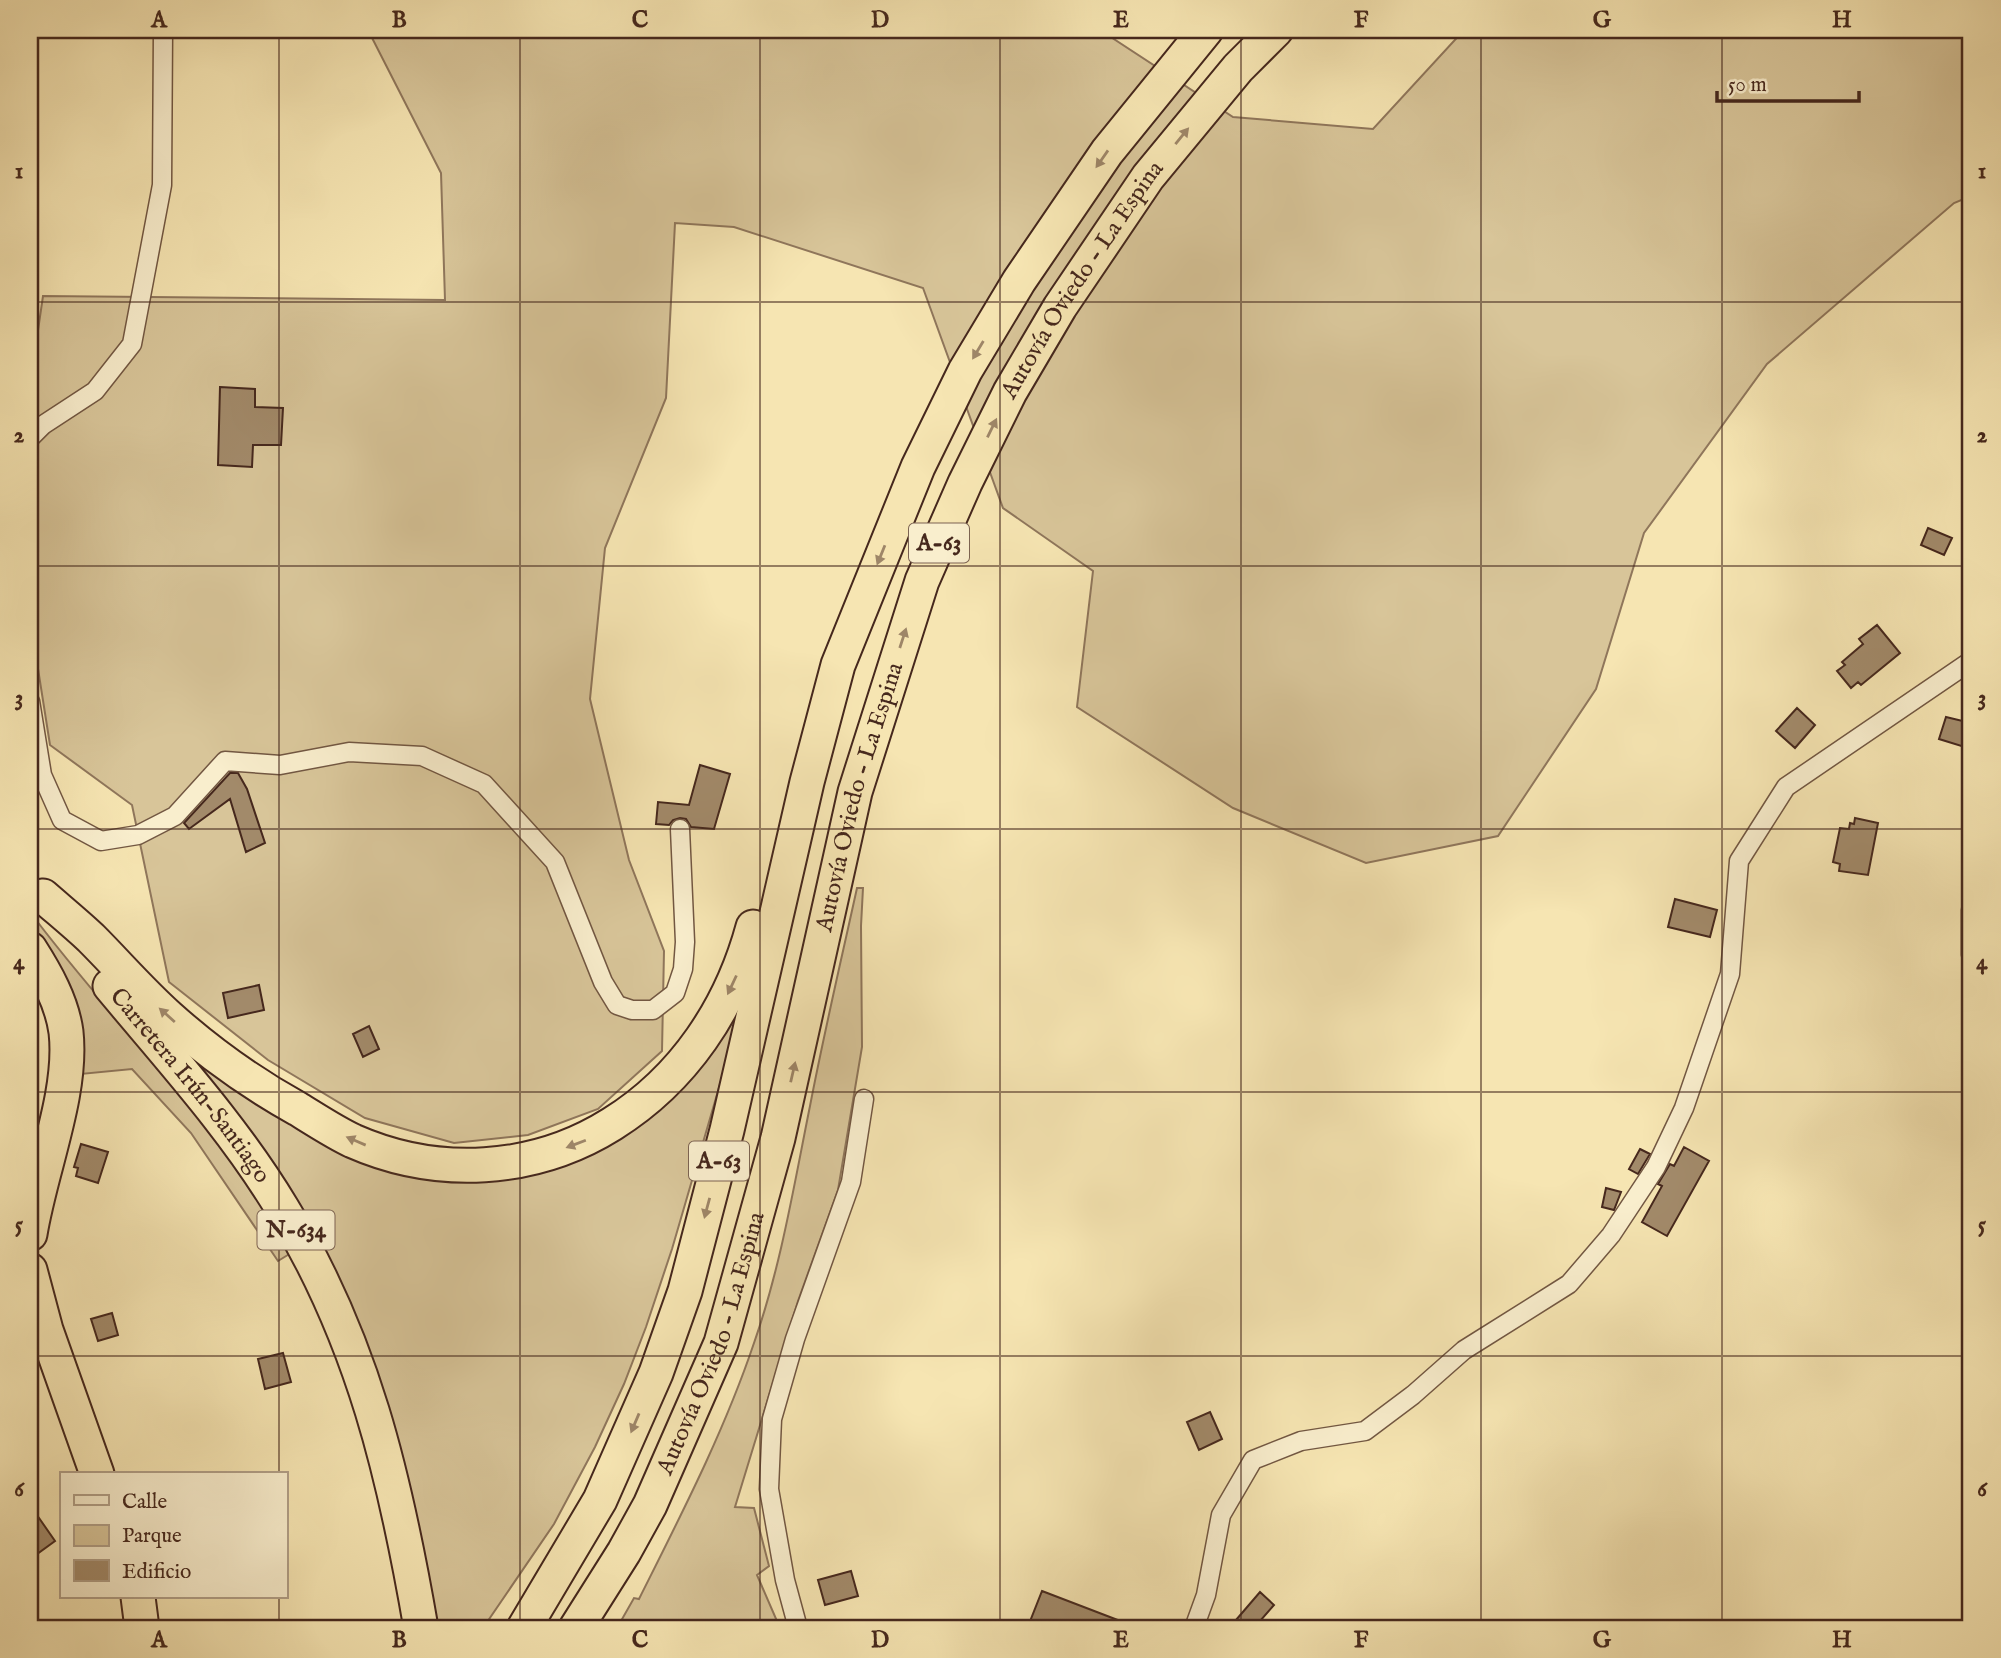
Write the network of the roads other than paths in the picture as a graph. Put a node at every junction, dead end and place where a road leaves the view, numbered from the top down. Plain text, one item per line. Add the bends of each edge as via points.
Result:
1 (163, 30) edge
2 (1206, 30) edge
3 (1276, 30) edge
4 (30, 439) edge
5 (1971, 660) edge
6 (838, 666) junction
7 (30, 701) edge
8 (680, 829) dead end
9 (36, 886) edge
10 (1971, 910) edge
11 (30, 949) edge
12 (1971, 955) edge
13 (864, 1099) dead end
14 (778, 1138) junction
15 (30, 1234) edge
16 (31, 1284) edge
17 (96, 1472) edge
18 (138, 1598) edge
19 (142, 1628) edge
20 (421, 1628) edge
21 (524, 1628) edge
22 (576, 1628) edge
23 (601, 1628) edge
24 (798, 1628) edge
25 (1194, 1628) edge

1 - 4 street via 162,185 132,344 95,391 43,425
2 -> 6 highway, Autovía Oviedo - La Espina / A-63 via 1107,152 1019,281 965,371 918,467
14 -> 3 highway, Autovía Oviedo - La Espina / A-63 via 855,792 922,581 965,482 1053,317 1141,188 1238,68
5 - 25 street via 1786,787 1766,818 1740,861 1730,974 1684,1108 1656,1167 1611,1235 1569,1284 1464,1350 1365,1431 1301,1441 1253,1461 1221,1515 1206,1595
6 -> 9 highway via 806,738 743,962 722,1007 695,1050 626,1116 588,1139 539,1158 489,1166 453,1165 418,1161 353,1141 280,1099 205,1047
6 -> 21 highway, Autovía Oviedo - La Espina / A-63 via 685,1291 656,1373 600,1500
7 - 8 street via 42,775 62,820 101,841 138,835 175,816 225,761 281,765 349,752 422,756 484,784 555,862 604,982 617,1004 632,1010 653,1010 675,993 683,970
9 - 20 highway, Carretera Irún-Santiago / N-634 via 91,964 256,1167 314,1265 370,1399
10 - 12 street
11 - 15 highway via 62,1012 67,1056
13 - 24 street via 851,1182 772,1419 769,1489
14 - 22 highway, Autovía Oviedo - La Espina / A-63 via 721,1343 650,1505
14 - 23 highway via 766,1223 700,1431 658,1524
16 - 17 highway
18 - 19 highway

